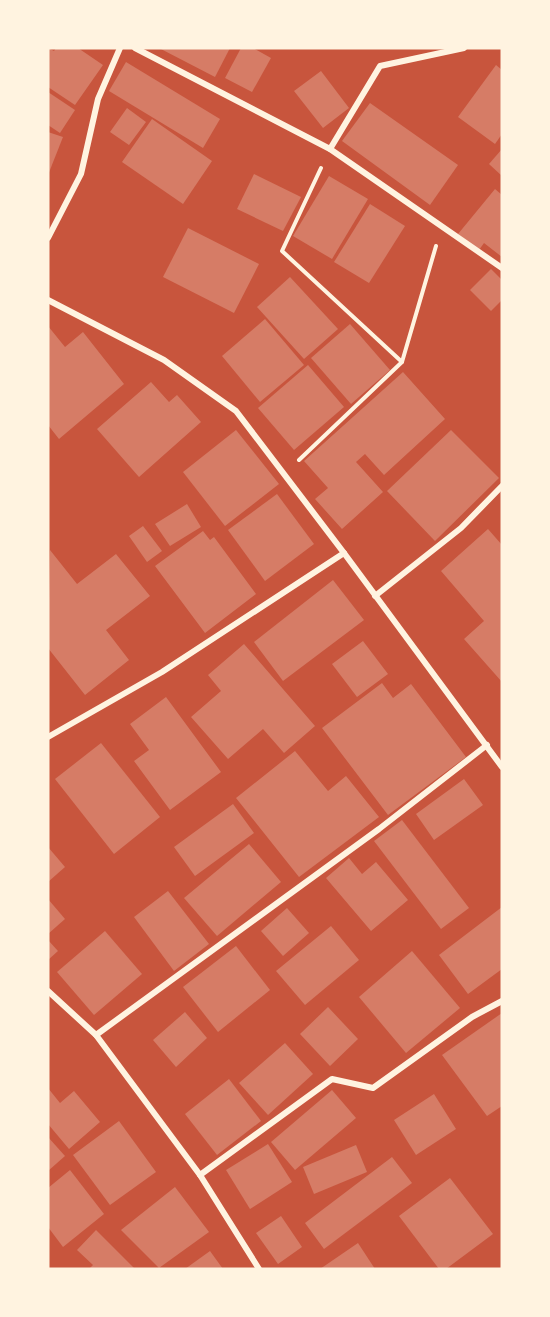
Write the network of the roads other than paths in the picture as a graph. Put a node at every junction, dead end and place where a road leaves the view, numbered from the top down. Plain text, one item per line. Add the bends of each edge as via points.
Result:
1 (120, 48) edge
2 (135, 48) edge
3 (464, 48) edge
4 (330, 149) junction
5 (48, 238) edge
6 (502, 267) edge
7 (48, 300) edge
8 (502, 486) edge
9 (344, 553) junction
10 (375, 596) junction
11 (48, 737) edge
12 (487, 745) junction
13 (502, 767) edge
14 (48, 991) edge
15 (502, 1001) edge
16 (96, 1035) junction
17 (200, 1175) junction
18 (258, 1269) edge

1 - 5 street via 98,99 81,174
2 - 4 street
3 - 4 street via 380,66
4 - 6 street
7 - 9 street via 164,360 236,411
8 - 10 street via 461,528
9 - 10 street
9 - 11 street via 162,672
10 - 12 street
12 - 13 street
12 - 16 street via 379,830
14 - 16 street
15 - 17 street via 472,1017 373,1088 332,1079
16 - 17 street
17 - 18 street

